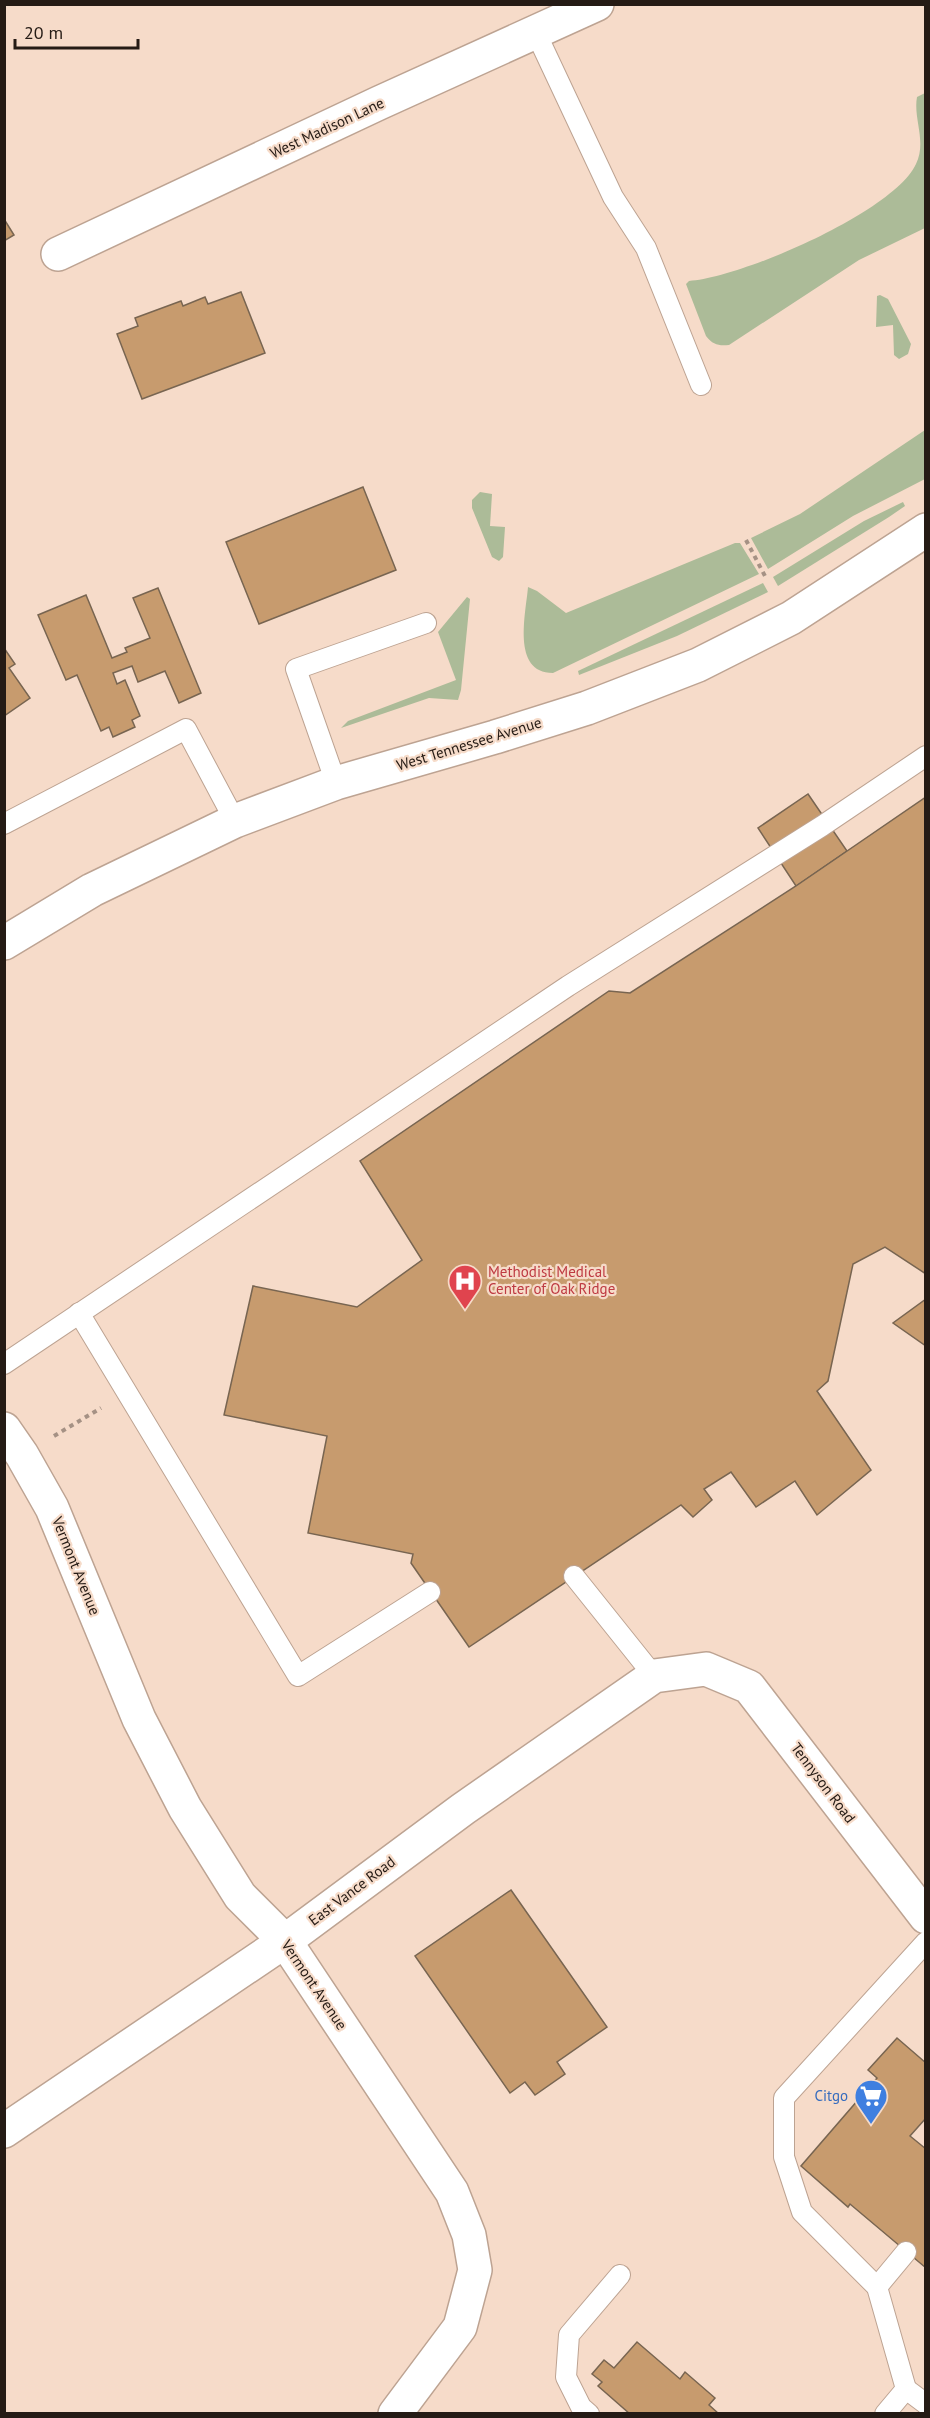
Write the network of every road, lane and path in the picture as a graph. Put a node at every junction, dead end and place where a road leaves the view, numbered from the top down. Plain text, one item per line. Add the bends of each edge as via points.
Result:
1 (597, 4) edge
2 (536, 33) junction
3 (58, 254) dead end
4 (701, 386) dead end
5 (926, 530) edge
6 (746, 540) dead end
7 (765, 576) dead end
8 (426, 623) dead end
9 (926, 756) edge
10 (336, 783) junction
11 (235, 821) junction
12 (4, 824) edge
13 (4, 943) edge
14 (79, 1314) junction
15 (4, 1364) edge
16 (127, 1393) junction
17 (13, 1442) edge
18 (574, 1576) dead end
19 (430, 1592) dead end
20 (706, 1669) joint
21 (654, 1677) junction
22 (926, 1917) edge
23 (285, 1941) junction
24 (926, 1942) edge
25 (4, 2131) edge
26 (906, 2252) dead end
27 (620, 2275) dead end
28 (877, 2287) junction
29 (906, 2389) junction
30 (926, 2404) edge
31 (395, 2414) edge
32 (588, 2414) edge
33 (885, 2414) edge

1 - 2 street, West Madison Lane
2 - 3 street, West Madison Lane
2 - 4 lane via 613,197 646,248
5 - 10 street, West Tennessee Avenue via 791,618 698,665 587,708
6 - 7 path
8 - 10 lane via 296,669
9 - 14 lane via 568,986
10 - 11 street, West Tennessee Avenue
11 - 12 lane via 186,729
11 - 13 street, West Tennessee Avenue via 92,890
14 - 15 lane
14 - 16 lane
16 - 17 path
16 - 19 lane via 298,1677
17 - 23 street, Vermont Avenue via 52,1508 139,1719 185,1808 240,1896
18 - 21 lane
20 - 21 street, East Vance Road
20 - 22 street, Tennyson Road via 749,1687
21 - 23 street, East Vance Road via 462,1809
23 - 25 street, East Vance Road
23 - 31 street, Vermont Avenue via 452,2192 469,2235 475,2270 460,2327
24 - 28 lane via 784,2098 784,2157 802,2212
26 - 28 lane
27 - 32 lane via 569,2335 566,2377
28 - 29 lane
29 - 30 lane
29 - 33 lane

